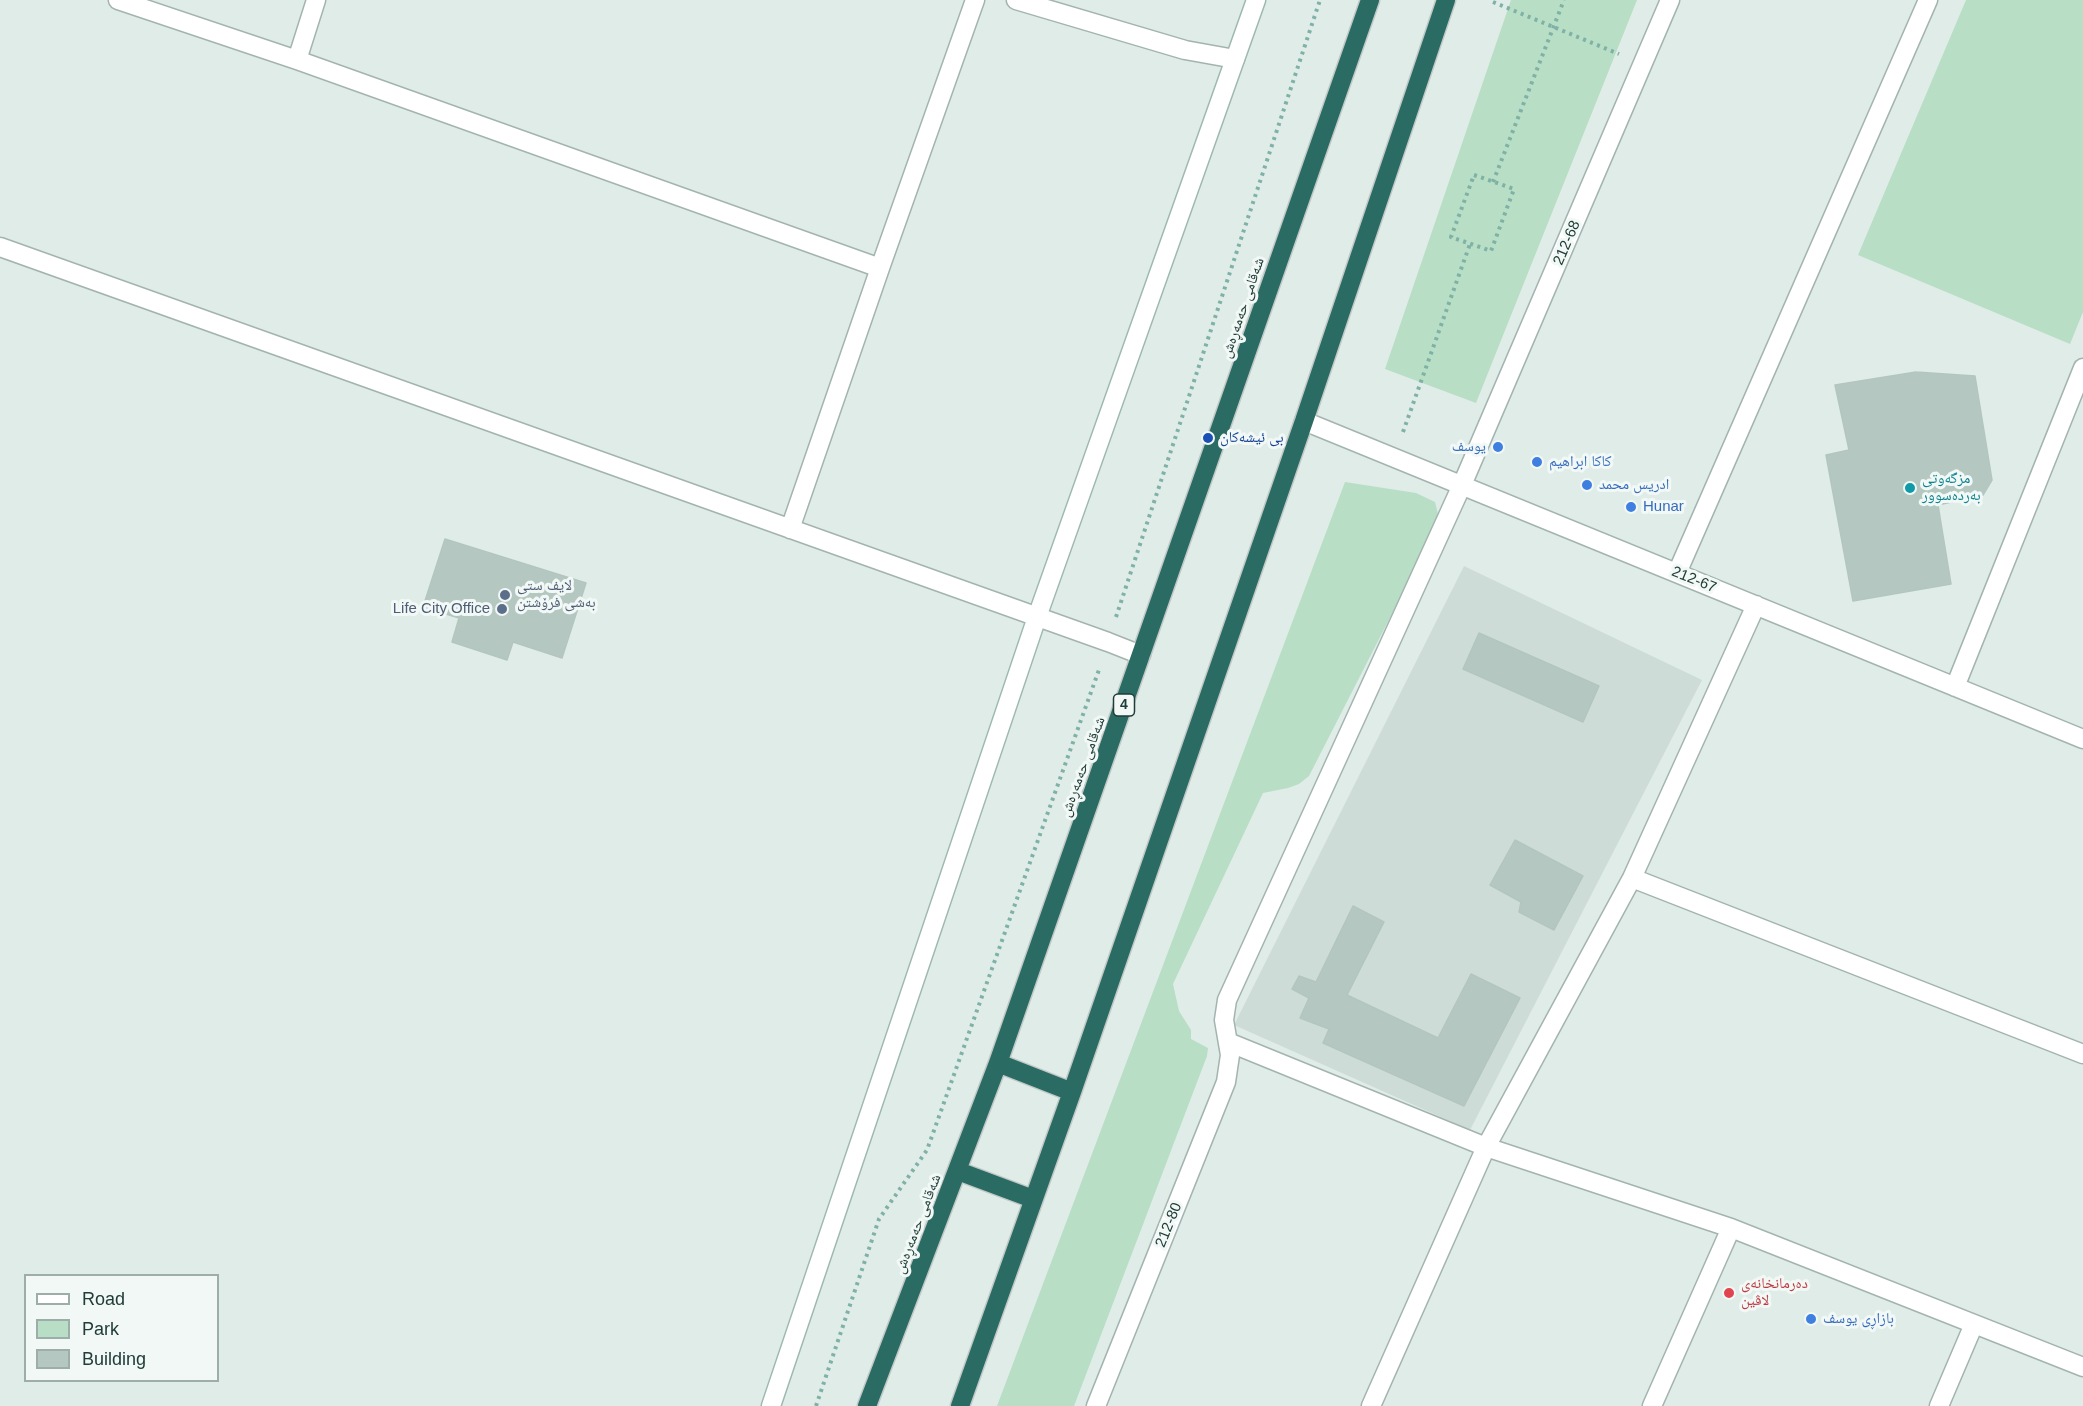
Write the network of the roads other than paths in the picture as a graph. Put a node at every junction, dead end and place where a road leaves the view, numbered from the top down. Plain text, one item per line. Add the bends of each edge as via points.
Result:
1 (118, 0) edge
2 (316, 0) edge
3 (975, 0) edge
4 (1016, 0) edge
5 (1256, 0) edge
6 (1370, 0) edge
7 (1446, 0) edge
8 (1671, 0) edge
9 (1928, 0) edge
10 (1235, 59) junction
11 (297, 60) junction
12 (0, 248) edge
13 (879, 268) junction
14 (2083, 368) edge
15 (1304, 422) junction
16 (1462, 485) junction
17 (790, 529) junction
18 (1677, 573) junction
19 (1756, 605) junction
20 (1037, 617) junction
21 (1141, 656) junction
22 (1955, 687) junction
23 (2083, 739) edge
24 (1632, 878) junction
25 (1228, 1042) junction
26 (2083, 1054) edge
27 (998, 1063) junction
28 (1072, 1092) junction
29 (1486, 1147) junction
30 (958, 1171) junction
31 (1033, 1199) junction
32 (1731, 1228) junction
33 (1974, 1324) junction
34 (2083, 1367) edge
35 (771, 1406) edge
36 (867, 1406) edge
37 (960, 1406) edge
38 (1096, 1406) edge
39 (1371, 1406) edge
40 (1652, 1406) edge
41 (1939, 1406) edge

1 - 11 street
2 - 11 street
3 - 13 street
4 - 10 street via 1185,50
5 - 10 street
6 - 21 highway, شەقامی حەمەڕەش / 4
7 - 15 highway
8 - 16 street, 212-68
9 - 18 street
10 - 20 street
11 - 13 street
12 - 17 street
13 - 17 street
14 - 22 street
15 - 16 street, 212-67
15 - 28 highway
16 - 18 street, 212-67
16 - 25 street, 212-68 via 1227,1000 1224,1020
17 - 20 street
18 - 19 street, 212-67
19 - 22 street, 212-67
19 - 24 street
20 - 21 street
20 - 35 street
21 - 27 highway, شەقامی حەمەڕەش / 4
22 - 23 street, 212-67
24 - 26 street
24 - 29 street
25 - 29 street
25 - 38 street, 212-80 via 1226,1082
27 - 28 highway
27 - 30 highway, شەقامی حەمەڕەش / 4
28 - 31 highway
29 - 32 street
29 - 39 street
30 - 31 highway
30 - 36 highway, شەقامی حەمەڕەش / 4
31 - 37 highway
32 - 33 street
32 - 40 street
33 - 34 street
33 - 41 street

